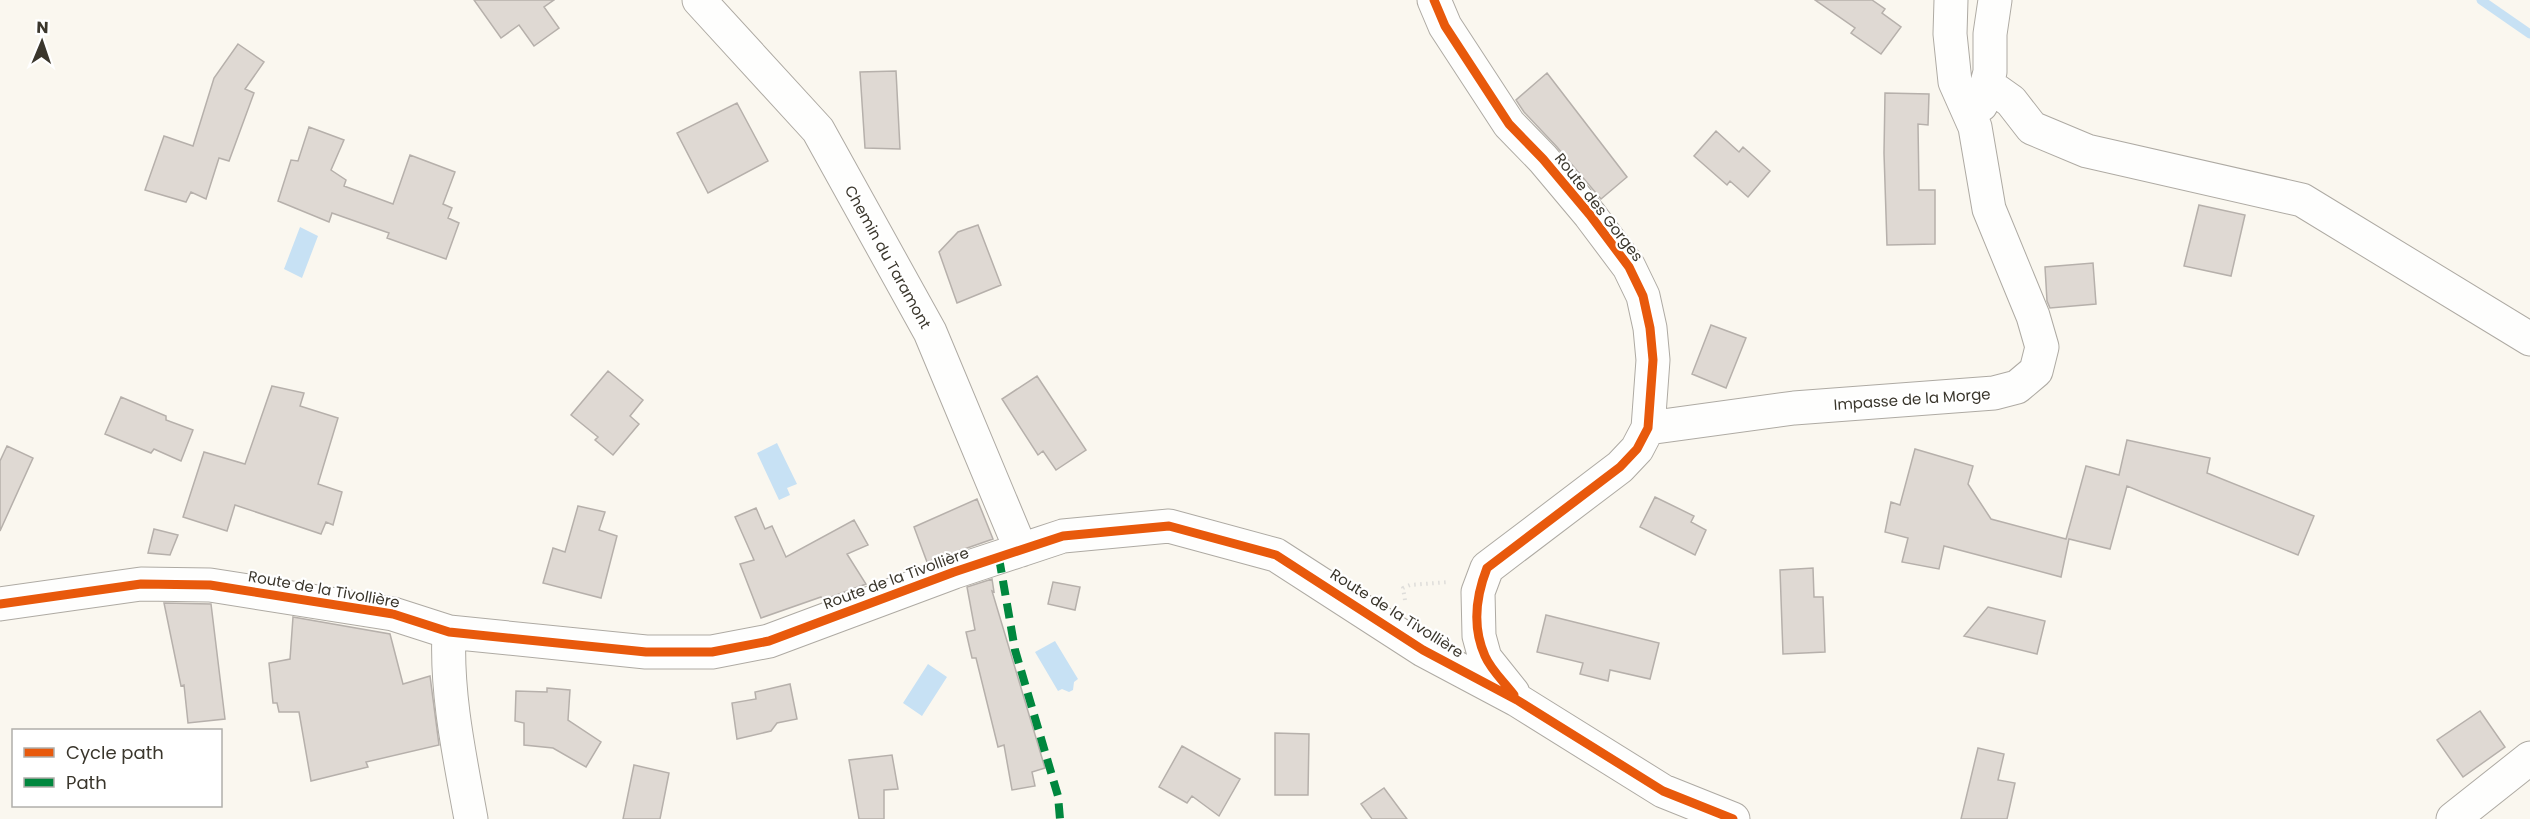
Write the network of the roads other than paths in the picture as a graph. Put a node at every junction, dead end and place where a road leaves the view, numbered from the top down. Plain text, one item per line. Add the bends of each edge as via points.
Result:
1 (699, 0) edge
2 (1434, 0) edge
3 (1951, 0) edge
4 (1995, 0) edge
5 (1987, 84) junction
6 (1976, 127) junction
7 (2530, 339) edge
8 (1648, 428) junction
9 (1021, 550) junction
10 (0, 604) edge
11 (449, 632) junction
12 (1517, 700) junction
13 (2530, 758) edge
14 (471, 819) edge
15 (1733, 819) edge
16 (2453, 819) edge

1 - 9 street, Chemin du Taramont via 818,130 930,332
2 - 8 street, Route des Gorges via 1445,26 1509,124 1590,215 1634,276 1650,328 1652,394
3 - 6 street, Impasse de la Morge via 1955,82
4 - 5 street
5 - 6 street
5 - 7 street via 2011,101 2032,128 2087,151 2302,200
6 - 8 street, Impasse de la Morge via 1989,209 2042,347 2036,371 2017,387 1994,393 1794,408
8 - 12 street, Route des Gorges via 1637,449 1620,467 1487,568 1478,592 1479,636 1485,658
9 - 11 street, Route de la Tivollière via 770,641 712,652 646,652
9 - 12 street, Route de la Tivollière via 1063,536 1169,526 1276,555 1423,650
10 - 11 street, Route de la Tivollière via 141,584 210,585 393,614
11 - 14 street via 453,718
12 - 15 street, Route de la Tivollière via 1663,791
13 - 16 street

